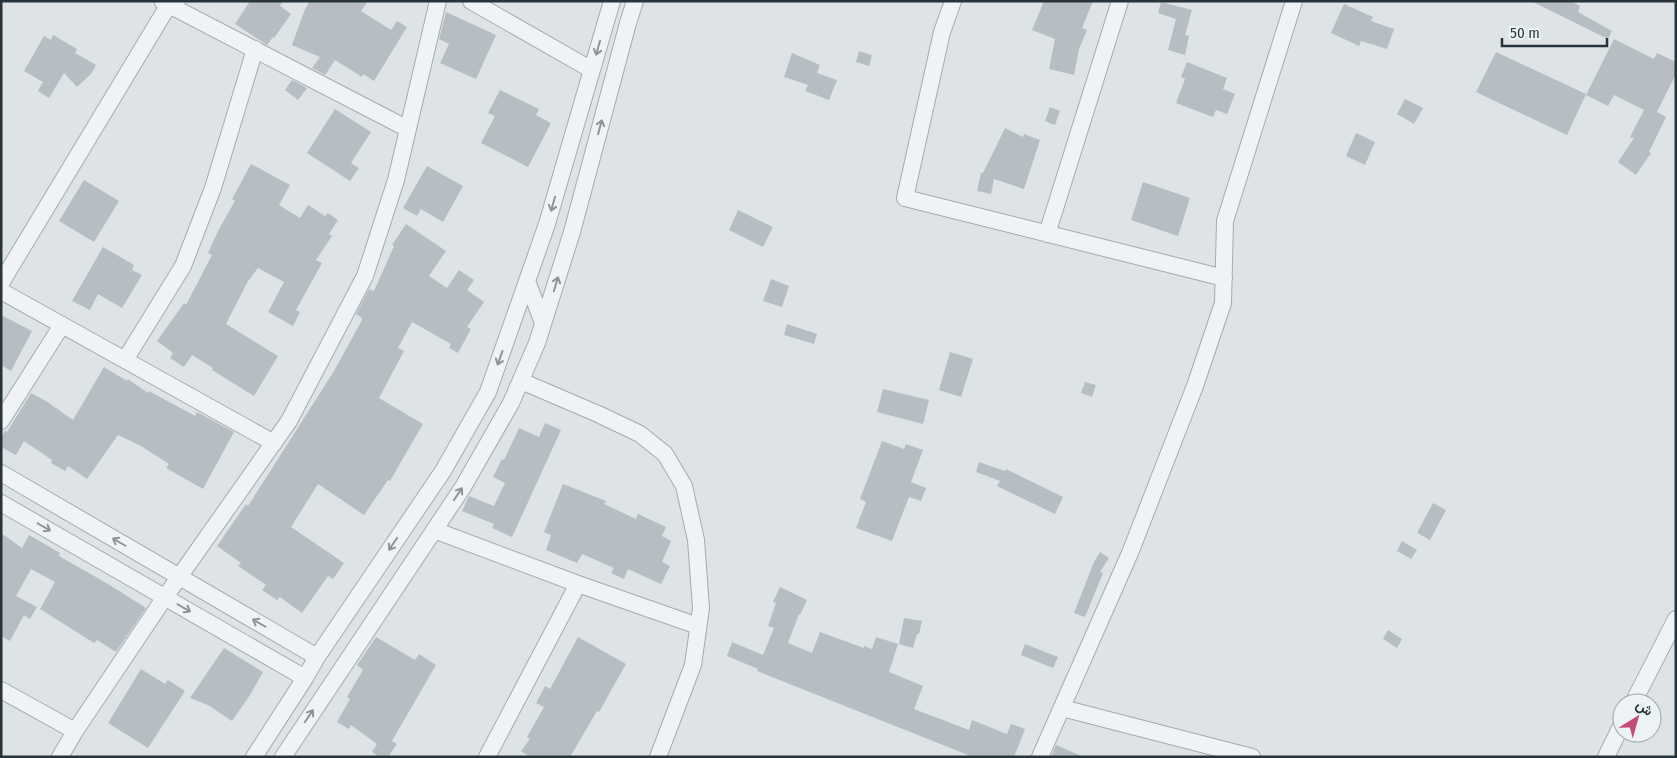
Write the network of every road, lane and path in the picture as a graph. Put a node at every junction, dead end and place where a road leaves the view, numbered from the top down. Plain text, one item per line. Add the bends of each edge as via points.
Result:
1 (438, 1) edge
2 (470, 1) edge
3 (612, 1) edge
4 (635, 1) edge
5 (953, 1) edge
6 (1120, 1) edge
7 (1294, 1) edge
8 (169, 3) edge
9 (255, 49) junction
10 (592, 70) junction
11 (408, 129) junction
12 (1047, 234) junction
13 (1224, 278) junction
14 (527, 281) junction
15 (1, 283) edge
16 (1, 291) edge
17 (543, 324) junction
18 (62, 325) junction
19 (125, 360) junction
20 (521, 381) junction
21 (1, 421) edge
22 (274, 443) junction
23 (1, 474) edge
24 (1, 503) edge
25 (412, 516) junction
26 (438, 523) junction
27 (180, 577) junction
28 (578, 584) junction
29 (165, 597) junction
30 (1676, 619) edge
31 (371, 623) junction
32 (698, 626) junction
33 (327, 641) junction
34 (294, 643) junction
35 (248, 645) junction
36 (316, 657) junction
37 (305, 678) junction
38 (1, 690) edge
39 (1638, 693) edge
40 (1062, 708) junction
41 (75, 731) junction
42 (1613, 743) edge
43 (60, 757) edge
44 (254, 757) edge
45 (283, 757) edge
46 (487, 757) edge
47 (658, 757) edge
48 (1040, 757) edge
49 (1252, 757) edge
50 (1606, 757) edge

1 - 11 street
2 - 10 street
3 -> 10 street
17 -> 4 street via 572,232
5 - 12 street via 942,32 905,198
6 - 12 street
7 - 13 street via 1225,221
8 - 9 street
8 - 15 street
9 - 11 street
9 - 19 street via 213,188 183,266
10 -> 14 street
11 - 22 street via 396,180 365,276 289,421
12 - 13 street
13 - 40 street via 1223,303 1195,386 1130,553
14 - 17 street
14 -> 25 street via 488,392 443,471
16 - 18 street
17 - 20 street
18 - 19 street
18 - 21 street
19 - 22 street
26 -> 20 street via 463,487
20 - 32 street via 640,434 666,454 684,486 696,540 701,608
22 - 27 street
27 -> 23 street
24 -> 29 street
25 - 26 street
25 -> 33 street
26 - 28 street
26 - 31 street
27 - 29 street
34 -> 27 street
28 - 32 street
28 - 46 street
29 -> 35 street
29 - 41 street
30 - 39 street
31 - 33 street
45 -> 31 street
32 - 47 street via 693,665
33 - 36 street
34 - 35 street
34 - 36 street
35 - 37 street
36 - 37 street
37 - 44 street
38 - 41 street
40 - 48 street
40 - 49 street
41 - 43 street
42 - 50 street

